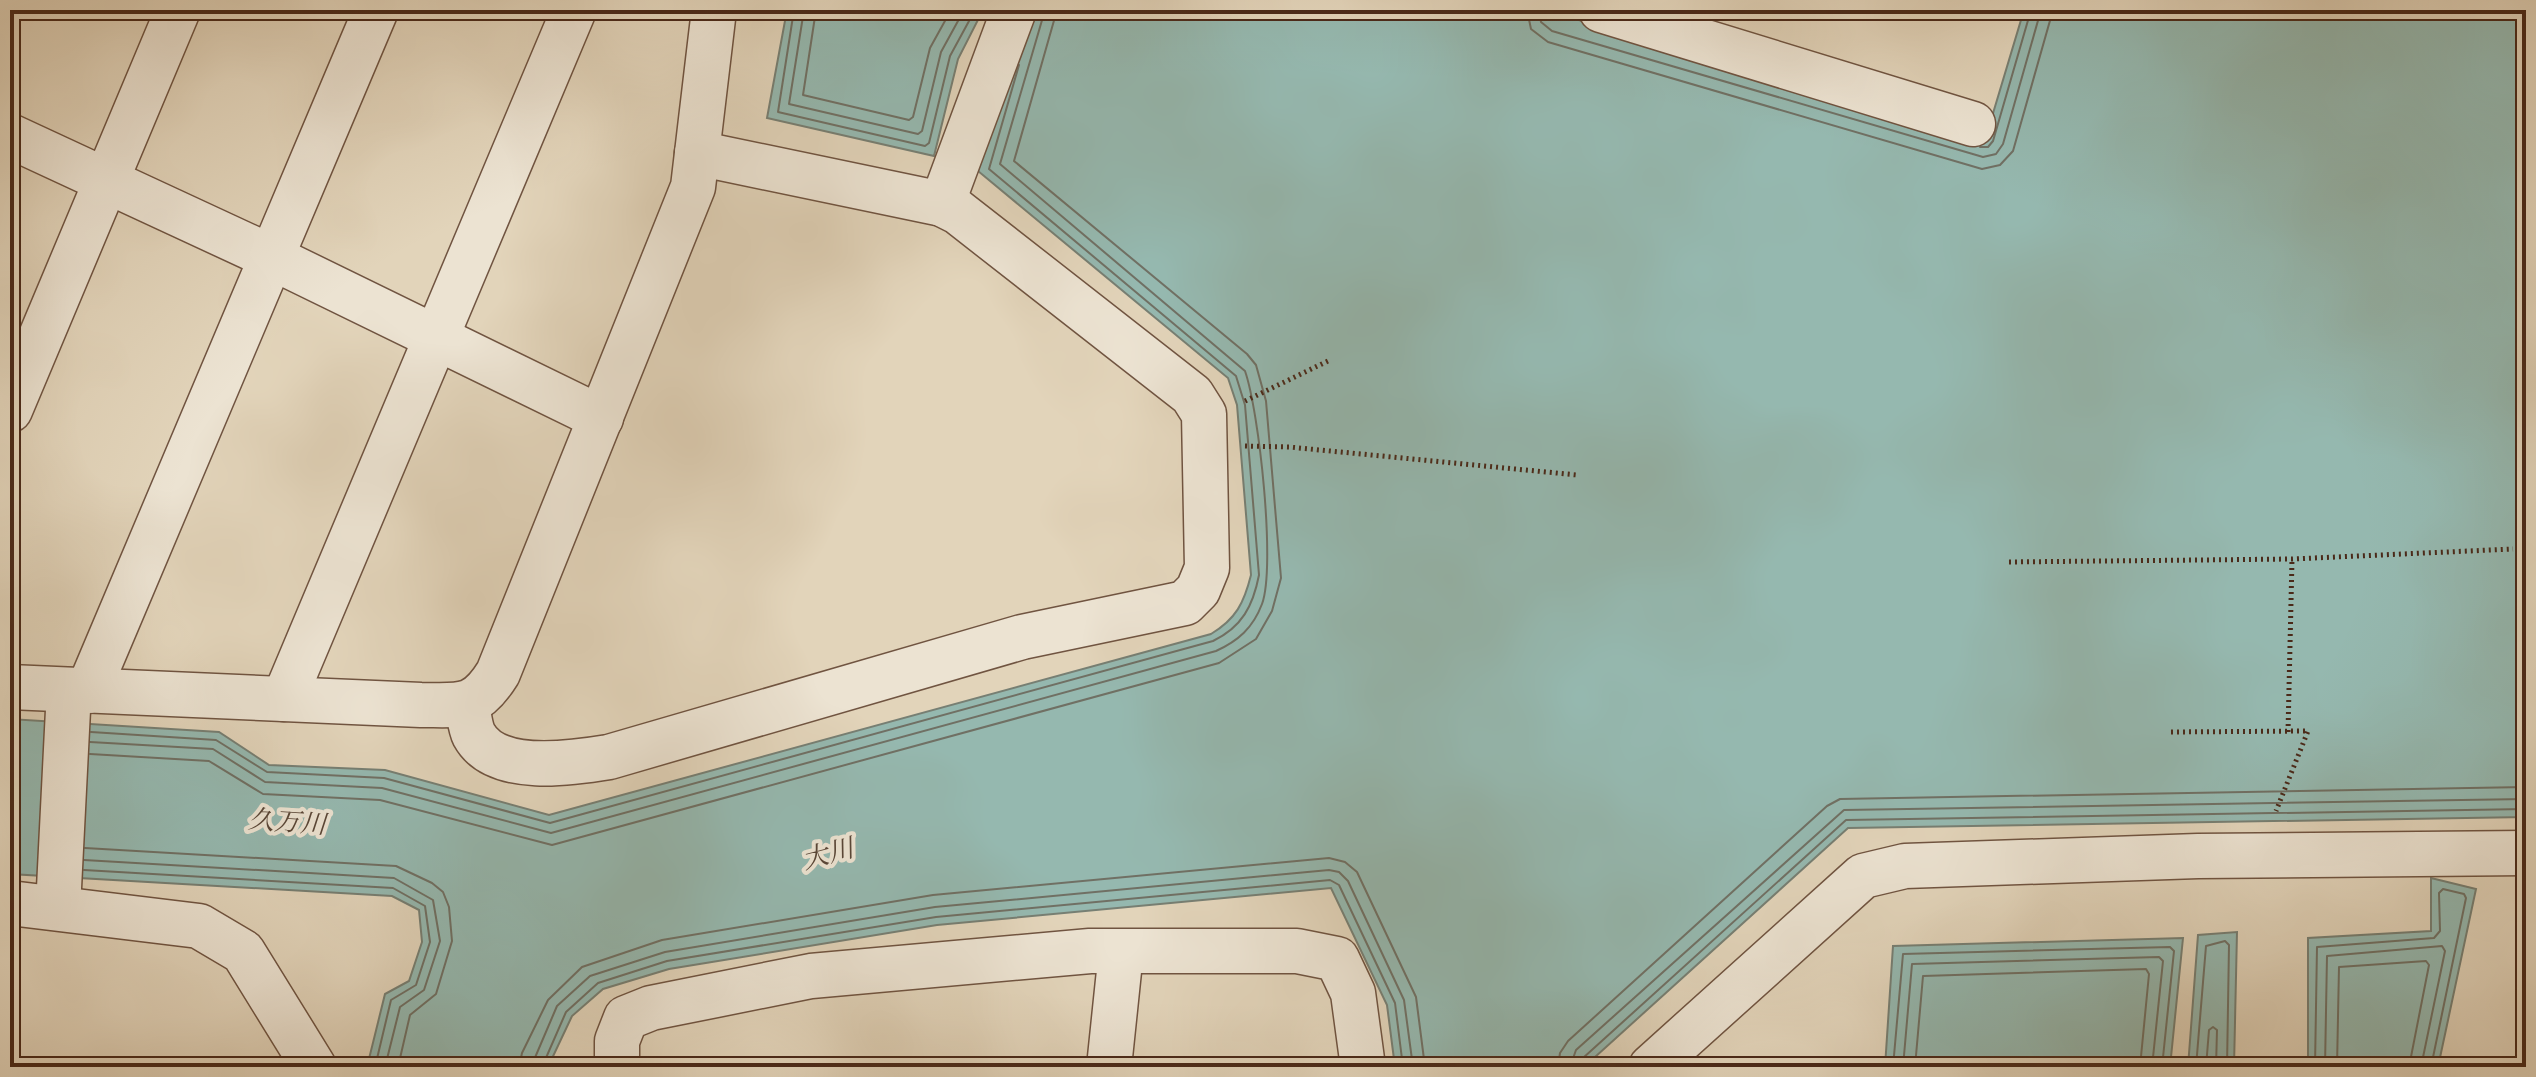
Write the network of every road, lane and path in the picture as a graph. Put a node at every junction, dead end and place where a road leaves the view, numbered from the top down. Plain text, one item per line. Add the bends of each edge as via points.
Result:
1 (178, 10) edge
2 (376, 10) edge
3 (574, 10) edge
4 (714, 10) edge
5 (1014, 10) edge
6 (1601, 10) edge
7 (1973, 124) dead end
8 (10, 136) edge
9 (697, 153) junction
10 (107, 181) junction
11 (942, 204) junction
12 (271, 257) junction
13 (436, 337) junction
14 (1330, 360) dead end
15 (1237, 405) dead end
16 (10, 410) edge
17 (601, 418) junction
18 (1240, 446) dead end
19 (1577, 475) dead end
20 (2513, 549) dead end
21 (2292, 559) junction
22 (2009, 562) dead end
23 (10, 687) edge
24 (75, 698) junction
25 (284, 699) junction
26 (467, 705) junction
27 (2171, 732) dead end
28 (2288, 732) junction
29 (2274, 816) dead end
30 (2526, 853) edge
31 (59, 897) junction
32 (10, 903) edge
33 (1119, 971) dead end
34 (314, 1067) edge
35 (617, 1067) edge
36 (1109, 1067) edge
37 (1363, 1067) edge
38 (1651, 1067) edge

1 - 10 street
2 - 12 street
3 - 13 street
4 - 9 street
5 - 11 street
6 - 7 street
8 - 10 street
9 - 11 street
9 - 17 street via 693,187
10 - 12 street
10 - 16 street
11 - 26 street via 1192,395 1204,414 1207,568 1198,590 1185,603 1022,637 572,764 508,760 488,751 474,735
12 - 13 street
12 - 24 street
13 - 17 street
13 - 25 street
14 - 15 path
17 - 26 street via 498,673 487,692
18 - 19 path
20 - 21 path
21 - 22 path
21 - 28 path
23 - 24 street
24 - 25 street
24 - 31 street
25 - 26 street
27 - 28 path
28 - 29 path via 2308,731
30 - 38 street via 1905,866 1863,876
31 - 32 street
31 - 34 street via 199,926 243,952
33 - 36 street
35 - 37 street via 617,1041 626,1018 651,1008 811,976 1090,951 1297,951 1337,959 1344,970 1353,993

